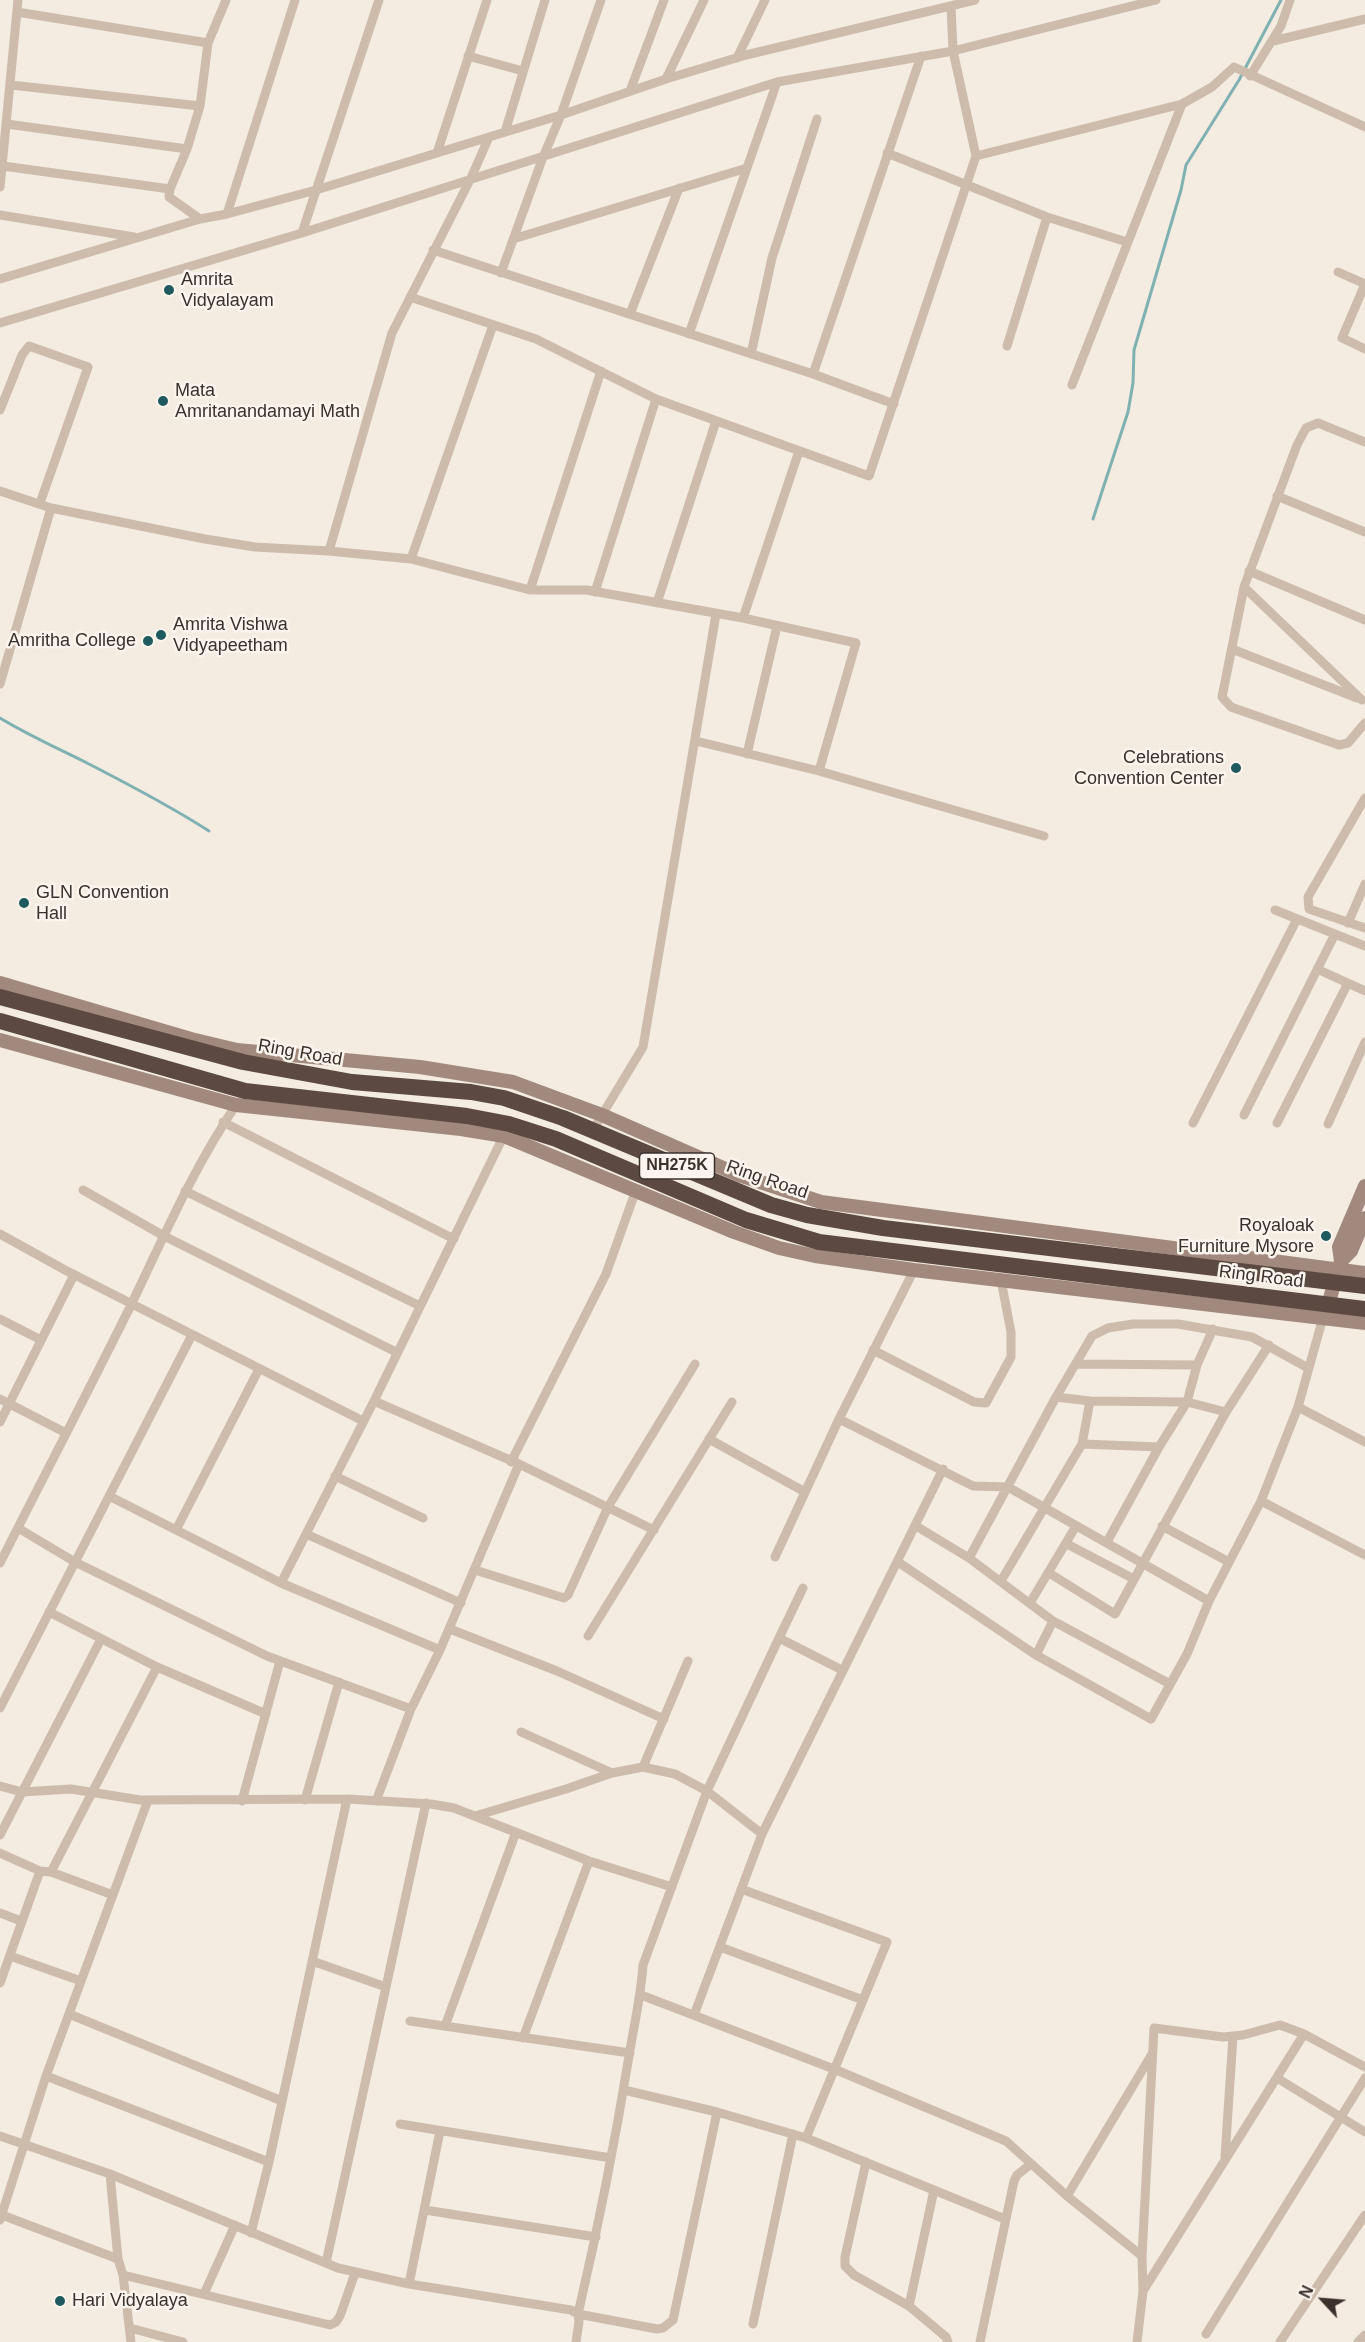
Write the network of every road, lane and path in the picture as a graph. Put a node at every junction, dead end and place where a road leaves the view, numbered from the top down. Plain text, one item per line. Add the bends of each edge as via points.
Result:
1 (18, 0) edge
2 (226, 0) edge
3 (295, 0) edge
4 (379, 0) edge
5 (487, 0) edge
6 (545, 0) edge
7 (601, 0) edge
8 (664, 0) edge
9 (704, 0) edge
10 (765, 0) edge
11 (975, 0) edge
12 (1156, 0) edge
13 (1290, 0) edge
14 (951, 6) junction
15 (17, 12) junction
16 (1365, 19) edge
17 (1273, 41) junction
18 (208, 43) junction
19 (953, 51) junction
20 (468, 56) junction
21 (921, 56) junction
22 (737, 58) junction
23 (523, 71) junction
24 (1250, 76) junction
25 (666, 79) junction
26 (777, 82) junction
27 (11, 85) junction
28 (630, 91) junction
29 (1182, 104) junction
30 (200, 106) junction
31 (561, 115) junction
32 (817, 119) dead end
33 (7, 124) junction
34 (1365, 127) edge
35 (505, 132) junction
36 (489, 137) junction
37 (186, 149) junction
38 (437, 153) junction
39 (887, 153) junction
40 (543, 156) junction
41 (976, 156) junction
42 (3, 166) junction
43 (747, 168) junction
44 (471, 178) junction
45 (0, 186) edge
46 (966, 187) junction
47 (679, 188) junction
48 (170, 189) junction
49 (316, 190) junction
50 (227, 214) junction
51 (0, 215) edge
52 (1047, 218) junction
53 (200, 219) junction
54 (302, 233) junction
55 (138, 237) junction
56 (513, 239) junction
57 (1127, 242) junction
58 (433, 250) junction
59 (1338, 272) dead end
60 (501, 273) junction
61 (0, 279) edge
62 (1365, 284) edge
63 (410, 297) junction
64 (630, 314) junction
65 (0, 323) edge
66 (493, 325) junction
67 (689, 334) junction
68 (1007, 346) dead end
69 (1365, 349) edge
70 (751, 354) junction
71 (601, 371) junction
72 (813, 374) junction
73 (1072, 385) dead end
74 (656, 399) junction
75 (894, 404) junction
76 (0, 410) edge
77 (716, 421) junction
78 (1365, 442) edge
79 (799, 451) junction
80 (0, 491) edge
81 (1277, 496) junction
82 (40, 503) junction
83 (51, 508) junction
84 (1365, 532) edge
85 (329, 551) junction
86 (411, 559) junction
87 (1249, 571) junction
88 (1244, 587) junction
89 (530, 590) junction
90 (595, 592) junction
91 (657, 603) junction
92 (716, 614) junction
93 (743, 618) junction
94 (1365, 620) edge
95 (777, 626) junction
96 (1232, 650) junction
97 (0, 684) edge
98 (1363, 701) edge
99 (1365, 723) edge
100 (696, 741) junction
101 (747, 754) junction
102 (819, 771) junction
103 (1365, 798) edge
104 (1044, 836) dead end
105 (1365, 884) edge
106 (1275, 910) dead end
107 (1298, 919) junction
108 (1348, 923) junction
109 (1365, 928) edge
110 (1335, 934) junction
111 (1365, 946) edge
112 (1317, 969) junction
113 (0, 983) edge
114 (1348, 983) junction
115 (1365, 991) edge
116 (0, 997) edge
117 (0, 1021) edge
118 (0, 1040) edge
119 (1365, 1042) edge
120 (240, 1098) junction
121 (602, 1115) junction
122 (1244, 1115) dead end
123 (223, 1122) junction
124 (1193, 1123) dead end
125 (1277, 1123) dead end
126 (1328, 1124) dead end
127 (506, 1130) junction
128 (593, 1130) junction
129 (1365, 1186) edge
130 (83, 1190) dead end
131 (636, 1190) junction
132 (185, 1191) junction
133 (1365, 1218) edge
134 (0, 1234) edge
135 (164, 1236) junction
136 (454, 1239) junction
137 (914, 1270) junction
138 (1338, 1271) junction
139 (1365, 1273) edge
140 (74, 1275) junction
141 (1001, 1280) junction
142 (1365, 1286) edge
143 (132, 1304) junction
144 (420, 1306) junction
145 (1365, 1309) edge
146 (1325, 1312) junction
147 (0, 1319) edge
148 (1365, 1323) edge
149 (1213, 1329) junction
150 (192, 1335) junction
151 (41, 1340) junction
152 (1269, 1345) junction
153 (873, 1350) junction
154 (396, 1352) junction
155 (695, 1364) dead end
156 (1076, 1364) junction
157 (1197, 1365) junction
158 (1308, 1368) junction
159 (260, 1369) junction
160 (1056, 1397) junction
161 (0, 1399) edge
162 (374, 1401) junction
163 (1090, 1401) junction
164 (732, 1402) dead end
165 (1187, 1402) junction
166 (9, 1404) junction
167 (1298, 1407) junction
168 (1226, 1412) junction
169 (839, 1419) junction
170 (363, 1421) junction
171 (0, 1422) edge
172 (66, 1433) junction
173 (709, 1439) junction
174 (1365, 1442) edge
175 (1082, 1444) junction
176 (1160, 1446) junction
177 (515, 1463) junction
178 (943, 1469) junction
179 (335, 1476) junction
180 (1008, 1487) junction
181 (805, 1492) junction
182 (109, 1496) junction
183 (1261, 1501) junction
184 (608, 1507) junction
185 (1044, 1507) junction
186 (423, 1518) dead end
187 (916, 1526) junction
188 (1076, 1526) junction
189 (1162, 1526) junction
190 (18, 1528) junction
191 (176, 1530) junction
192 (654, 1530) junction
193 (306, 1534) junction
194 (1107, 1542) junction
195 (1067, 1544) junction
196 (1365, 1555) edge
197 (775, 1557) dead end
198 (969, 1558) junction
199 (75, 1562) junction
200 (898, 1562) junction
201 (1229, 1562) junction
202 (0, 1563) edge
203 (1141, 1563) junction
204 (475, 1570) junction
205 (1049, 1573) junction
206 (1134, 1579) junction
207 (1001, 1581) junction
208 (281, 1583) junction
209 (803, 1588) dead end
210 (1209, 1601) junction
211 (461, 1603) junction
212 (1030, 1603) junction
213 (50, 1612) junction
214 (1053, 1621) junction
215 (450, 1629) junction
216 (588, 1636) dead end
217 (779, 1638) junction
218 (101, 1639) junction
219 (440, 1650) junction
220 (1036, 1655) junction
221 (280, 1661) junction
222 (688, 1661) dead end
223 (157, 1667) junction
224 (842, 1670) junction
225 (339, 1682) junction
226 (1170, 1684) junction
227 (0, 1708) edge
228 (411, 1709) junction
229 (266, 1714) junction
230 (664, 1719) junction
231 (521, 1732) dead end
232 (642, 1767) junction
233 (612, 1773) junction
234 (0, 1786) edge
235 (707, 1791) junction
236 (22, 1792) junction
237 (93, 1792) junction
238 (148, 1800) junction
239 (305, 1800) junction
240 (347, 1800) junction
241 (242, 1801) junction
242 (376, 1802) junction
243 (426, 1803) junction
244 (475, 1816) junction
245 (516, 1832) junction
246 (762, 1834) junction
247 (0, 1835) edge
248 (0, 1853) edge
249 (589, 1860) junction
250 (40, 1871) junction
251 (51, 1872) junction
252 (672, 1887) junction
253 (741, 1889) junction
254 (113, 1895) junction
255 (0, 1913) edge
256 (21, 1921) junction
257 (720, 1947) junction
258 (10, 1956) junction
259 (312, 1961) junction
260 (2, 1970) edge
261 (81, 1981) junction
262 (0, 1983) edge
263 (386, 1987) junction
264 (641, 1995) junction
265 (863, 2000) junction
266 (69, 2014) junction
267 (694, 2015) junction
268 (410, 2021) dead end
269 (445, 2026) junction
270 (1304, 2034) junction
271 (1233, 2036) junction
272 (523, 2038) junction
273 (1153, 2052) junction
274 (630, 2053) junction
275 (1365, 2067) edge
276 (834, 2069) junction
277 (46, 2076) junction
278 (1277, 2078) junction
279 (1365, 2078) edge
280 (624, 2090) junction
281 (282, 2101) junction
282 (717, 2112) junction
283 (1341, 2118) junction
284 (400, 2124) dead end
285 (440, 2131) junction
286 (1365, 2132) edge
287 (793, 2134) junction
288 (0, 2136) edge
289 (806, 2138) junction
290 (25, 2145) junction
291 (611, 2158) junction
292 (1225, 2160) junction
293 (269, 2162) junction
294 (866, 2162) junction
295 (1031, 2164) junction
296 (110, 2175) junction
297 (934, 2190) junction
298 (1067, 2196) junction
299 (425, 2210) junction
300 (1365, 2215) edge
301 (1, 2217) edge
302 (1005, 2219) junction
303 (235, 2225) junction
304 (251, 2233) junction
305 (596, 2237) junction
306 (1142, 2256) junction
307 (118, 2259) junction
308 (326, 2263) junction
309 (355, 2273) junction
310 (123, 2275) junction
311 (409, 2284) junction
312 (1143, 2291) junction
313 (204, 2294) junction
314 (909, 2306) junction
315 (578, 2314) junction
316 (753, 2324) dead end
317 (130, 2328) junction
318 (1206, 2334) dead end
319 (1365, 2335) edge
320 (131, 2342) edge
321 (183, 2342) edge
322 (576, 2342) edge
323 (948, 2342) edge
324 (980, 2342) edge
325 (1137, 2342) edge
326 (1280, 2342) edge
327 (1358, 2342) edge

1 - 15 street
2 - 18 street
3 - 50 street
4 - 49 street
5 - 20 street
6 - 23 street
7 - 31 street
8 - 28 street
9 - 25 street
10 - 22 street
11 - 14 street
12 - 19 street
13 - 17 street
14 - 19 street
14 - 22 street
15 - 18 street
15 - 27 street
16 - 17 street
17 - 24 street
18 - 30 street
19 - 21 street
19 - 41 street
20 - 23 street
20 - 38 street
21 - 26 street
21 - 39 street
22 - 25 street
23 - 35 street
24 - 29 street via 1234,67 1212,87
24 - 34 street
25 - 28 street
26 - 40 street
26 - 43 street
27 - 30 street
27 - 33 street
28 - 31 street
29 - 41 street
29 - 57 street
30 - 37 street
31 - 35 street
31 - 40 street
32 - 70 street via 772,258
33 - 37 street
33 - 42 street
35 - 36 street
36 - 38 street
36 - 44 street
37 - 48 street
38 - 49 street
39 - 46 street
39 - 72 street
40 - 44 street
40 - 56 street
41 - 46 street
42 - 45 street
42 - 48 street
43 - 47 street
43 - 67 street
44 - 54 street
44 - 58 street
46 - 52 street
46 - 75 street
47 - 56 street
47 - 64 street
48 - 53 street via 169,197
49 - 50 street
49 - 54 street
50 - 53 street
51 - 55 street
52 - 57 street
52 - 68 street
53 - 55 street
54 - 65 street
55 - 61 street
56 - 60 street
57 - 73 street
58 - 60 street
58 - 63 street
59 - 62 street
60 - 64 street
62 - 69 street via 1341,338
63 - 66 street
63 - 85 street via 392,333
64 - 67 street
66 - 71 street via 536,339
66 - 86 street
67 - 70 street
70 - 72 street
71 - 74 street
71 - 89 street
72 - 75 street
74 - 77 street
74 - 90 street
75 - 79 street via 869,476
76 - 82 street via 29,346 88,367
77 - 79 street
77 - 91 street
78 - 81 street via 1318,423 1306,428
79 - 93 street
80 - 82 street
81 - 84 street
81 - 87 street
82 - 83 street
83 - 85 street via 255,547
83 - 97 street
85 - 86 street
86 - 89 street
87 - 88 street
87 - 94 street
88 - 96 street
88 - 98 street
89 - 90 street
90 - 91 street
91 - 92 street
92 - 93 street
92 - 100 street
93 - 95 street
95 - 101 street
95 - 102 street via 856,643
96 - 98 street
96 - 99 street via 1222,697 1231,707 1339,745 1347,743
100 - 101 street
100 - 121 street via 643,1047
101 - 102 street
102 - 104 street
103 - 108 street via 1308,897 1310,909
105 - 108 street
106 - 107 street
107 - 110 street
107 - 124 street
108 - 109 street
110 - 111 street
110 - 112 street
112 - 114 street
112 - 122 street
113 - 121 street via 237,1050 420,1067 513,1082
114 - 115 street
114 - 125 street
116 - 128 highway, Ring Road / NH275K via 243,1062 352,1083 504,1098
117 - 120 highway, Ring Road / NH275K
118 - 120 street
119 - 126 street
120 - 123 street
120 - 127 highway, Ring Road / NH275K via 467,1116
121 - 128 street
121 - 138 street via 740,1175 821,1202
123 - 132 street
123 - 136 street
127 - 131 street
127 - 136 street
127 - 146 highway, Ring Road / NH275K via 556,1139 746,1220 819,1242
128 - 138 highway, Ring Road / NH275K via 753,1198 807,1215 883,1228
129 - 138 street via 1339,1247
130 - 135 street
131 - 137 street via 779,1248
131 - 177 street via 606,1274
132 - 135 street
132 - 144 street
133 - 138 street
134 - 140 street
135 - 143 street
135 - 154 street
136 - 144 street
137 - 141 street
137 - 153 street
138 - 139 street
138 - 142 highway, Ring Road / NH275K
138 - 146 street
140 - 143 street
140 - 151 street
141 - 146 street
141 - 153 street via 1011,1332 1011,1357 986,1403 974,1402
143 - 150 street
143 - 172 street
144 - 154 street
145 - 146 highway, Ring Road / NH275K
146 - 148 street
146 - 158 street
147 - 151 street
149 - 152 street via 1252,1337
149 - 156 street via 1178,1324 1108,1328 1092,1336
149 - 157 street
150 - 159 street
150 - 182 street
151 - 166 street
152 - 158 street
152 - 168 street
153 - 169 street
154 - 162 street
155 - 184 street
156 - 157 street
156 - 160 street
157 - 165 street
158 - 167 street
159 - 170 street
159 - 191 street
160 - 163 street
160 - 180 street
161 - 166 street
162 - 170 street
162 - 177 street
163 - 165 street
163 - 175 street
164 - 173 street
165 - 168 street
165 - 176 street
166 - 171 street
166 - 172 street
167 - 174 street
167 - 183 street
168 - 189 street
169 - 178 street
169 - 181 street
170 - 179 street
172 - 190 street
173 - 181 street
173 - 192 street
175 - 176 street
175 - 185 street
176 - 194 street
177 - 184 street
177 - 204 street
178 - 180 street via 973,1486
178 - 187 street
179 - 186 street
179 - 193 street
180 - 185 street
180 - 198 street
181 - 197 street
182 - 191 street
182 - 199 street
183 - 196 street
183 - 201 street
184 - 192 street
184 - 204 street via 564,1598
185 - 188 street
185 - 207 street
187 - 198 street
187 - 200 street
188 - 194 street
188 - 195 street
189 - 201 street
189 - 203 street
190 - 199 street
190 - 202 street
191 - 208 street
192 - 216 street
193 - 208 street
193 - 211 street
194 - 203 street
195 - 205 street
195 - 206 street
198 - 207 street
199 - 213 street
199 - 221 street
200 - 220 street
200 - 224 street
201 - 210 street
203 - 206 street
203 - 210 street
204 - 211 street
205 - 206 street via 1115,1614
205 - 212 street
207 - 212 street
208 - 219 street
209 - 217 street
210 - 226 street
211 - 215 street
212 - 214 street
213 - 218 street
213 - 227 street
214 - 220 street
214 - 226 street
215 - 219 street
215 - 230 street
217 - 224 street
217 - 235 street
218 - 223 street
218 - 236 street
219 - 228 street
220 - 226 street via 1151,1719
221 - 225 street
221 - 229 street
222 - 230 street
223 - 229 street
223 - 237 street
224 - 246 street
225 - 228 street
225 - 239 street
228 - 242 street
229 - 241 street
230 - 232 street
231 - 233 street
232 - 233 street
232 - 235 street via 675,1774
233 - 244 street
234 - 236 street
235 - 246 street
235 - 252 street
236 - 237 street
236 - 247 street
237 - 238 street
237 - 251 street
238 - 241 street
238 - 254 street
239 - 240 street
239 - 241 street
240 - 242 street
240 - 259 street
242 - 243 street
243 - 244 street
243 - 263 street
244 - 245 street
245 - 249 street
245 - 269 street
246 - 253 street
248 - 250 street
249 - 252 street
249 - 272 street
250 - 251 street
250 - 256 street
251 - 254 street
252 - 264 street via 644,1965
253 - 257 street
253 - 265 street via 888,1942
254 - 261 street
255 - 256 street
256 - 258 street
257 - 265 street
257 - 267 street
258 - 260 street
258 - 261 street
259 - 263 street
259 - 281 street
260 - 262 street
261 - 266 street
263 - 308 street
264 - 267 street
264 - 274 street
265 - 276 street
266 - 277 street
266 - 281 street
267 - 276 street
268 - 269 street
269 - 272 street
270 - 271 street via 1280,2025
270 - 275 street
270 - 278 street
271 - 273 street via 1154,2028
271 - 292 street
272 - 274 street
273 - 298 street
273 - 306 street
274 - 280 street
276 - 289 street
276 - 295 street via 1005,2140
277 - 290 street
277 - 293 street
278 - 283 street
278 - 292 street
279 - 283 street
280 - 282 street
280 - 291 street
281 - 293 street
282 - 287 street
282 - 315 street via 673,2320 657,2329
283 - 286 street
283 - 318 street
284 - 285 street
285 - 291 street
285 - 299 street
287 - 289 street
287 - 316 street
288 - 290 street
289 - 294 street
290 - 296 street
290 - 301 street
291 - 305 street
292 - 312 street
293 - 304 street
294 - 297 street
294 - 314 street via 845,2266
295 - 298 street
295 - 302 street via 1017,2175
296 - 303 street
296 - 307 street
297 - 302 street
297 - 314 street
298 - 306 street
299 - 305 street
299 - 311 street
300 - 326 street
301 - 307 street
302 - 324 street
303 - 304 street
303 - 313 street
304 - 308 street
305 - 315 street
306 - 312 street
307 - 310 street
308 - 309 street
309 - 311 street
309 - 313 street via 340,2316 330,2325
310 - 313 street
310 - 317 street
311 - 315 street
312 - 325 street
314 - 323 street
315 - 322 street
317 - 320 street
317 - 321 street
319 - 327 street

